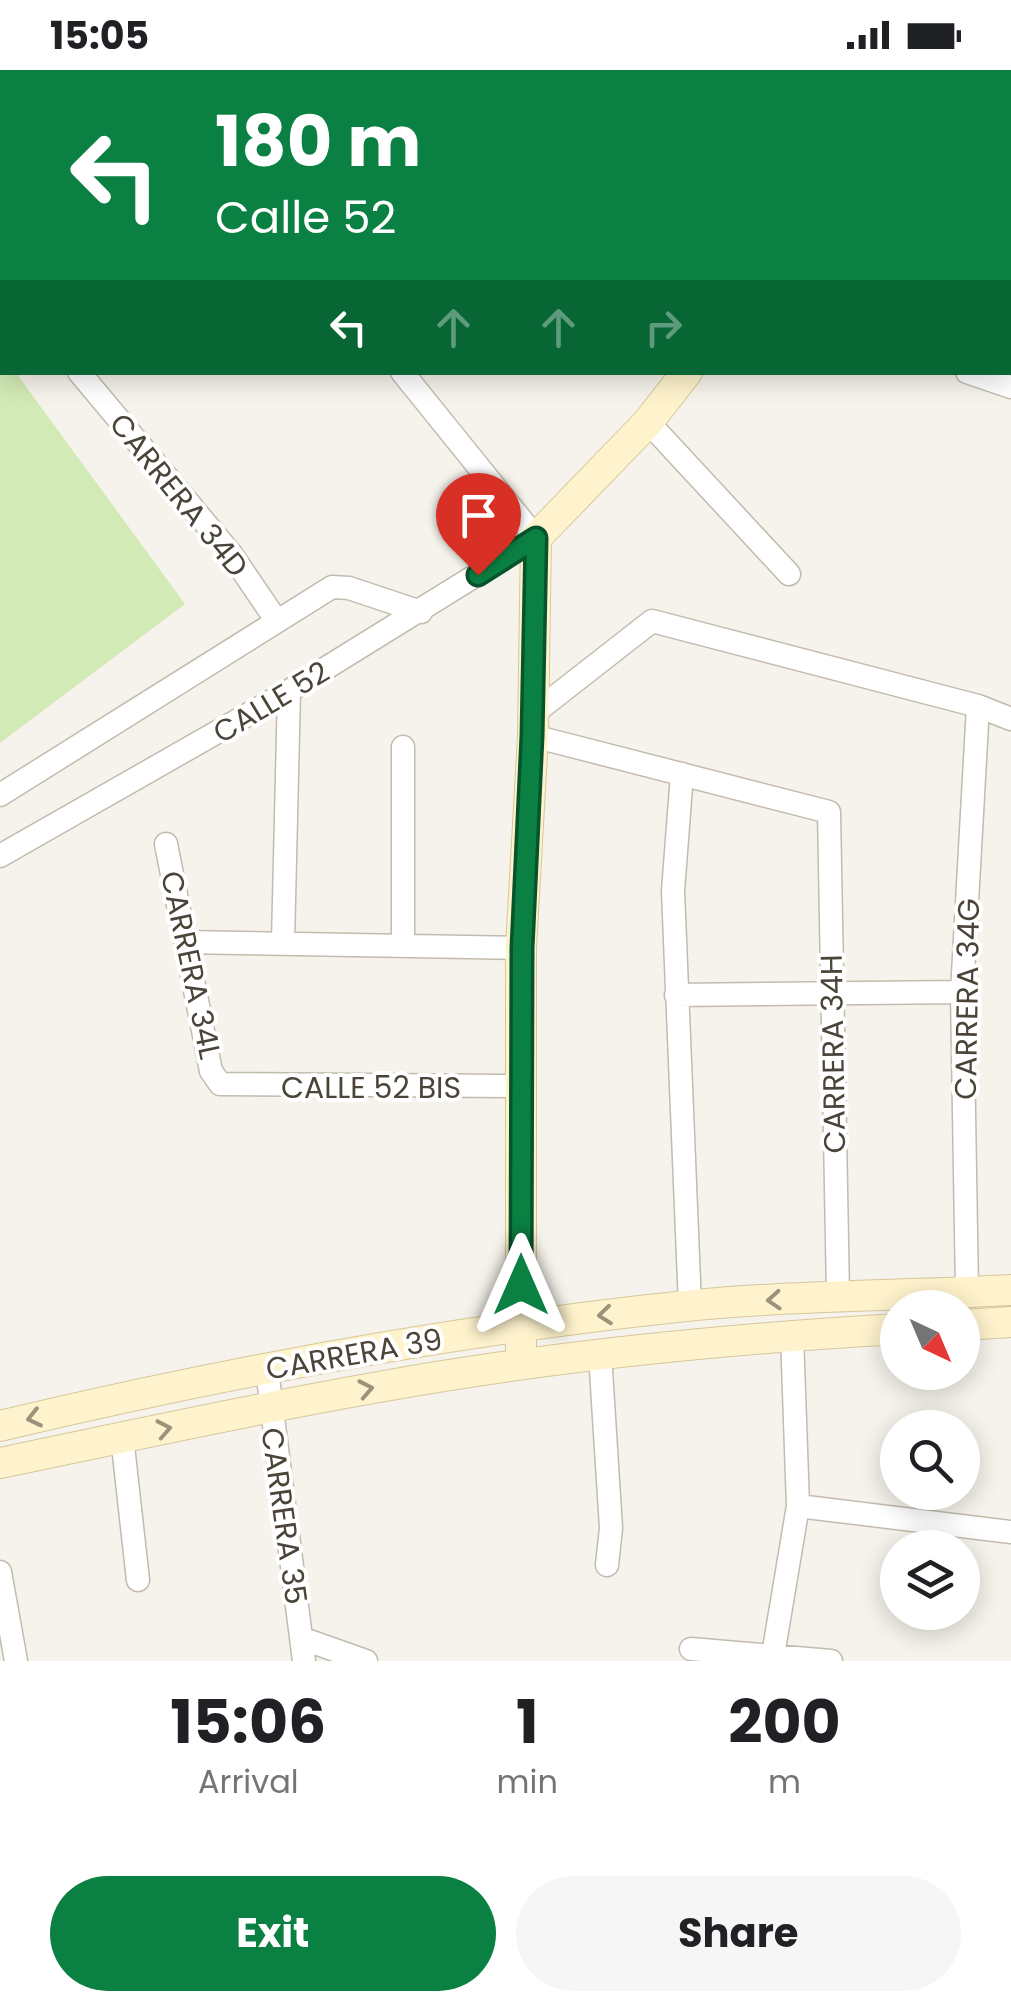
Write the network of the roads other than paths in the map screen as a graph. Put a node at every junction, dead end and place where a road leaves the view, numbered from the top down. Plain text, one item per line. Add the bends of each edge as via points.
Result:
1 (81, 375) edge
2 (404, 375) edge
3 (685, 375) edge
4 (976, 375) edge
5 (1011, 387) edge
6 (648, 422) junction
7 (536, 538) junction
8 (788, 574) dead end
9 (421, 612) junction
10 (276, 620) junction
11 (289, 692) junction
12 (978, 706) junction
13 (1011, 719) edge
14 (532, 725) junction
15 (403, 747) dead end
16 (682, 774) junction
17 (0, 795) edge
18 (166, 844) dead end
19 (0, 856) edge
20 (186, 942) junction
21 (283, 942) junction
22 (403, 946) junction
23 (522, 948) junction
24 (832, 991) junction
25 (962, 992) junction
26 (676, 995) junction
27 (220, 1084) joint
28 (521, 1086) junction
29 (967, 1290) edge
30 (1011, 1290) edge
31 (980, 1291) edge
32 (880, 1294) edge
33 (838, 1295) junction
34 (690, 1306) junction
35 (1011, 1322) edge
36 (521, 1324) junction
37 (980, 1324) edge
38 (880, 1330) edge
39 (792, 1335) junction
40 (600, 1354) junction
41 (521, 1364) junction
42 (266, 1370) junction
43 (270, 1408) junction
44 (0, 1426) edge
45 (122, 1437) junction
46 (0, 1463) edge
47 (798, 1506) junction
48 (1011, 1532) edge
49 (607, 1565) dead end
50 (0, 1572) edge
51 (138, 1580) dead end
52 (302, 1649) edge
53 (691, 1649) dead end
54 (772, 1658) edge
55 (16, 1661) edge
56 (366, 1661) edge
57 (832, 1661) edge

1 - 10 street, CARRERA 34D via 232,556
2 - 7 street
3 - 6 main road, CALLE 52
4 - 5 street
6 - 7 main road, CALLE 52
6 - 8 street
7 - 9 street, CALLE 52
7 - 14 main road
9 - 10 street via 332,587
9 - 11 street, CALLE 52
10 - 17 street
11 - 19 street, CALLE 52
11 - 21 street
12 - 13 street
12 - 14 street via 652,621
12 - 25 street, CARRERA 34G
14 - 16 street
14 - 23 main road
15 - 22 street
16 - 24 street, CARRERA 34H via 829,812
16 - 26 street via 673,891
18 - 20 street, CARRERA 34L
20 - 21 street
20 - 27 street, CARRERA 34L via 211,1071
21 - 22 street
22 - 23 street
23 - 28 main road
24 - 25 street
24 - 26 street
24 - 33 street, CARRERA 34H
25 - 29 street, CARRERA 34G
26 - 34 street
27 - 28 street, CALLE 52 BIS
28 - 36 main road
30 - 31 main road, CARRERA 39
32 - 33 main road, CARRERA 39
33 -> 34 main road, CARRERA 39
34 -> 36 main road, CARRERA 39
35 - 37 main road
36 - 41 main road
36 - 42 main road, CARRERA 39
38 - 39 main road, CARRERA 39
39 - 40 main road, CARRERA 39
39 - 47 street
40 - 41 main road, CARRERA 39
40 - 49 street via 611,1528
43 -> 41 main road, CARRERA 39
42 - 43 street, CARRERA 35
42 -> 44 main road, CARRERA 39
45 -> 43 main road, CARRERA 39
43 - 52 street, CARRERA 35
45 - 46 main road, CARRERA 39
45 - 51 street
47 - 48 street
47 - 54 street
50 - 55 street
52 - 56 street
53 - 54 street
54 - 57 street

